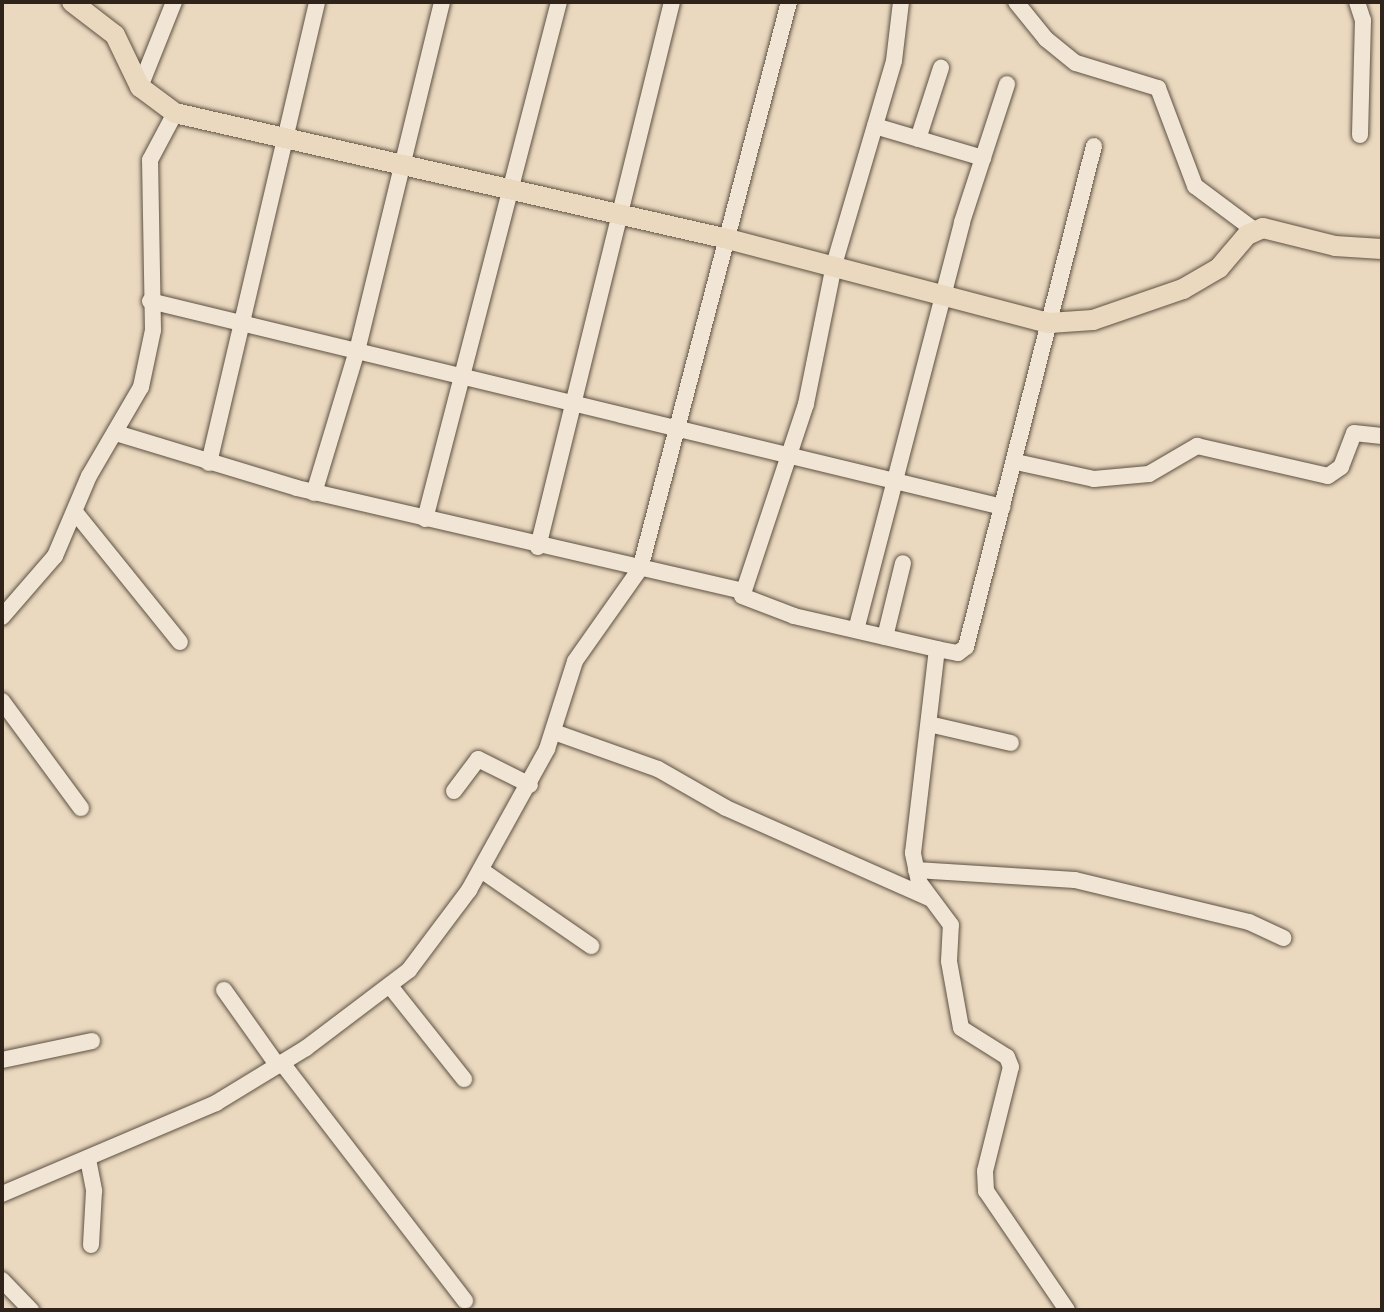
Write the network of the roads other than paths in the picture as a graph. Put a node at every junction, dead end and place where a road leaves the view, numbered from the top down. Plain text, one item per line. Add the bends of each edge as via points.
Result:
1 (72, 2) edge
2 (174, 2) edge
3 (317, 2) edge
4 (442, 2) edge
5 (559, 2) edge
6 (672, 2) edge
7 (789, 2) edge
8 (901, 2) edge
9 (1016, 2) edge
10 (1357, 2) edge
11 (941, 68) dead end
12 (1007, 84) dead end
13 (140, 87) junction
14 (175, 113) junction
15 (875, 126) junction
16 (1360, 135) dead end
17 (285, 136) junction
18 (918, 139) junction
19 (1094, 146) dead end
20 (983, 158) junction
21 (402, 163) junction
22 (507, 190) junction
23 (618, 214) junction
24 (1254, 230) junction
25 (728, 239) junction
26 (1382, 249) edge
27 (834, 265) junction
28 (945, 295) junction
29 (150, 301) junction
30 (240, 320) junction
31 (1049, 323) junction
32 (357, 351) junction
33 (464, 376) junction
34 (572, 402) junction
35 (681, 426) junction
36 (116, 433) junction
37 (1382, 436) edge
38 (789, 452) junction
39 (1016, 462) junction
40 (209, 463) junction
41 (894, 479) junction
42 (314, 493) junction
43 (1002, 507) junction
44 (75, 512) junction
45 (425, 519) junction
46 (538, 547) junction
47 (903, 563) dead end
48 (640, 569) junction
49 (742, 591) junction
50 (2, 617) edge
51 (856, 630) junction
52 (885, 637) junction
53 (180, 642) dead end
54 (937, 649) junction
55 (2, 701) edge
56 (929, 724) junction
57 (554, 732) junction
58 (1011, 743) dead end
59 (530, 785) junction
60 (454, 791) dead end
61 (81, 808) dead end
62 (481, 870) junction
63 (916, 870) junction
64 (929, 898) junction
65 (1283, 938) dead end
66 (591, 946) dead end
67 (390, 986) junction
68 (224, 990) dead end
69 (92, 1041) dead end
70 (2, 1060) edge
71 (280, 1064) junction
72 (464, 1079) dead end
73 (88, 1159) junction
74 (2, 1194) edge
75 (91, 1245) dead end
76 (2, 1280) edge
77 (465, 1301) dead end
78 (31, 1310) edge
79 (1067, 1310) edge

1 - 13 main road via 115,35
2 - 13 street
3 - 17 street
4 - 21 street
5 - 22 street
6 - 23 street
7 - 25 street
8 - 15 street via 894,61
9 - 24 street via 1046,39 1076,63 1158,88 1195,186
10 - 16 street via 1363,20
11 - 18 street
12 - 20 street
13 - 14 main road
14 - 17 main road
14 - 29 street via 150,160
15 - 18 street
15 - 27 street
17 - 21 main road
17 - 30 street
18 - 20 street
19 - 31 street
20 - 28 street
21 - 22 main road
21 - 32 street
22 - 23 main road
22 - 33 street
23 - 25 main road
23 - 34 street
24 - 26 main road
24 - 31 main road via 1219,268 1183,289 1093,320
25 - 27 main road
25 - 35 street
27 - 28 main road
27 - 38 street via 814,371
28 - 31 main road
28 - 41 street
29 - 30 street
29 - 36 street via 150,351 141,387
30 - 32 street
30 - 40 street
31 - 39 street
32 - 33 street
32 - 42 street
33 - 34 street
33 - 45 street
34 - 35 street
34 - 46 street
35 - 38 street
35 - 48 street
36 - 40 street
36 - 44 street
37 - 39 street via 1354,433 1341,467 1328,476 1197,446 1149,474 1085,479
38 - 41 street
38 - 49 street
39 - 43 street
40 - 42 street
41 - 43 street
41 - 51 street
42 - 45 street
43 - 54 street via 966,647 958,653
44 - 50 street via 55,556
44 - 53 street
45 - 46 street
46 - 48 street
47 - 52 street
48 - 49 street
48 - 57 street via 575,661
49 - 51 street via 749,602
51 - 52 street
52 - 54 street
54 - 56 street
55 - 61 street
56 - 58 street
56 - 63 street
57 - 59 street
57 - 64 street via 658,769 726,808
59 - 60 street via 478,759
59 - 62 street
62 - 66 street
62 - 67 street via 424,954
63 - 64 street
63 - 65 street via 1075,880 1249,922
64 - 79 street via 951,925 949,961 961,1028 1007,1057 1011,1067 985,1171 986,1191
67 - 71 street
67 - 72 street
68 - 71 street
69 - 70 street
71 - 73 street via 216,1103
71 - 77 street
73 - 74 street
73 - 75 street via 94,1191
76 - 78 street

